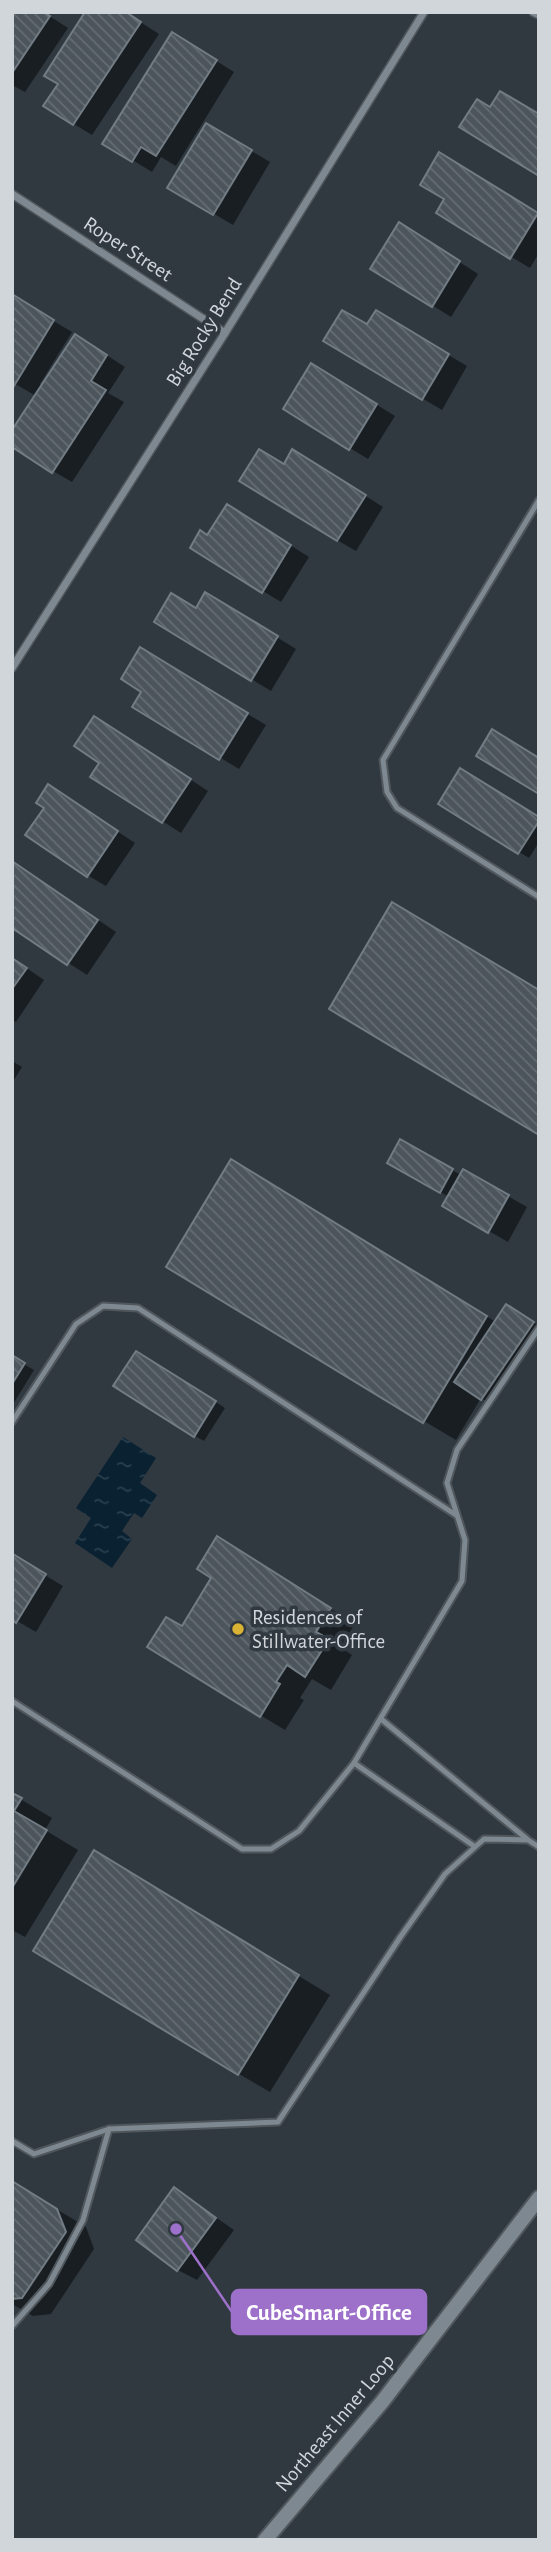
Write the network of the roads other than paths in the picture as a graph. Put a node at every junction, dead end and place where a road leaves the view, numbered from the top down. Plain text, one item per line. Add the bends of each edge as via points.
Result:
1 (424, 12) edge
2 (533, 12) edge
3 (539, 15) edge
4 (12, 194) edge
5 (225, 333) junction
6 (539, 500) edge
7 (12, 668) edge
8 (539, 897) edge
9 (539, 1328) edge
10 (12, 1422) edge
11 (456, 1514) junction
12 (12, 1700) edge
13 (381, 1719) junction
14 (354, 1763) junction
15 (528, 1840) junction
16 (474, 1846) junction
17 (539, 1847) edge
18 (109, 2129) junction
19 (12, 2141) edge
20 (539, 2198) edge
21 (12, 2326) edge
22 (265, 2540) edge

1 - 5 street, Big Rocky Bend
2 - 3 street
4 - 5 street, Roper Street
5 - 7 street, Big Rocky Bend
6 - 8 lane via 383,760 387,792 397,808
9 - 11 lane via 457,1450 447,1483
10 - 11 lane via 76,1324 103,1306 138,1308
11 - 13 lane via 466,1540 462,1581
12 - 14 lane via 242,1849 271,1849 299,1831
13 - 14 lane
13 - 15 lane
14 - 16 lane
15 - 16 lane via 484,1839
15 - 17 lane
16 - 18 lane via 445,1874 278,2122
18 - 19 lane via 34,2154
18 - 21 lane via 83,2220 49,2284
20 - 22 main road, Northeast Inner Loop via 382,2402

